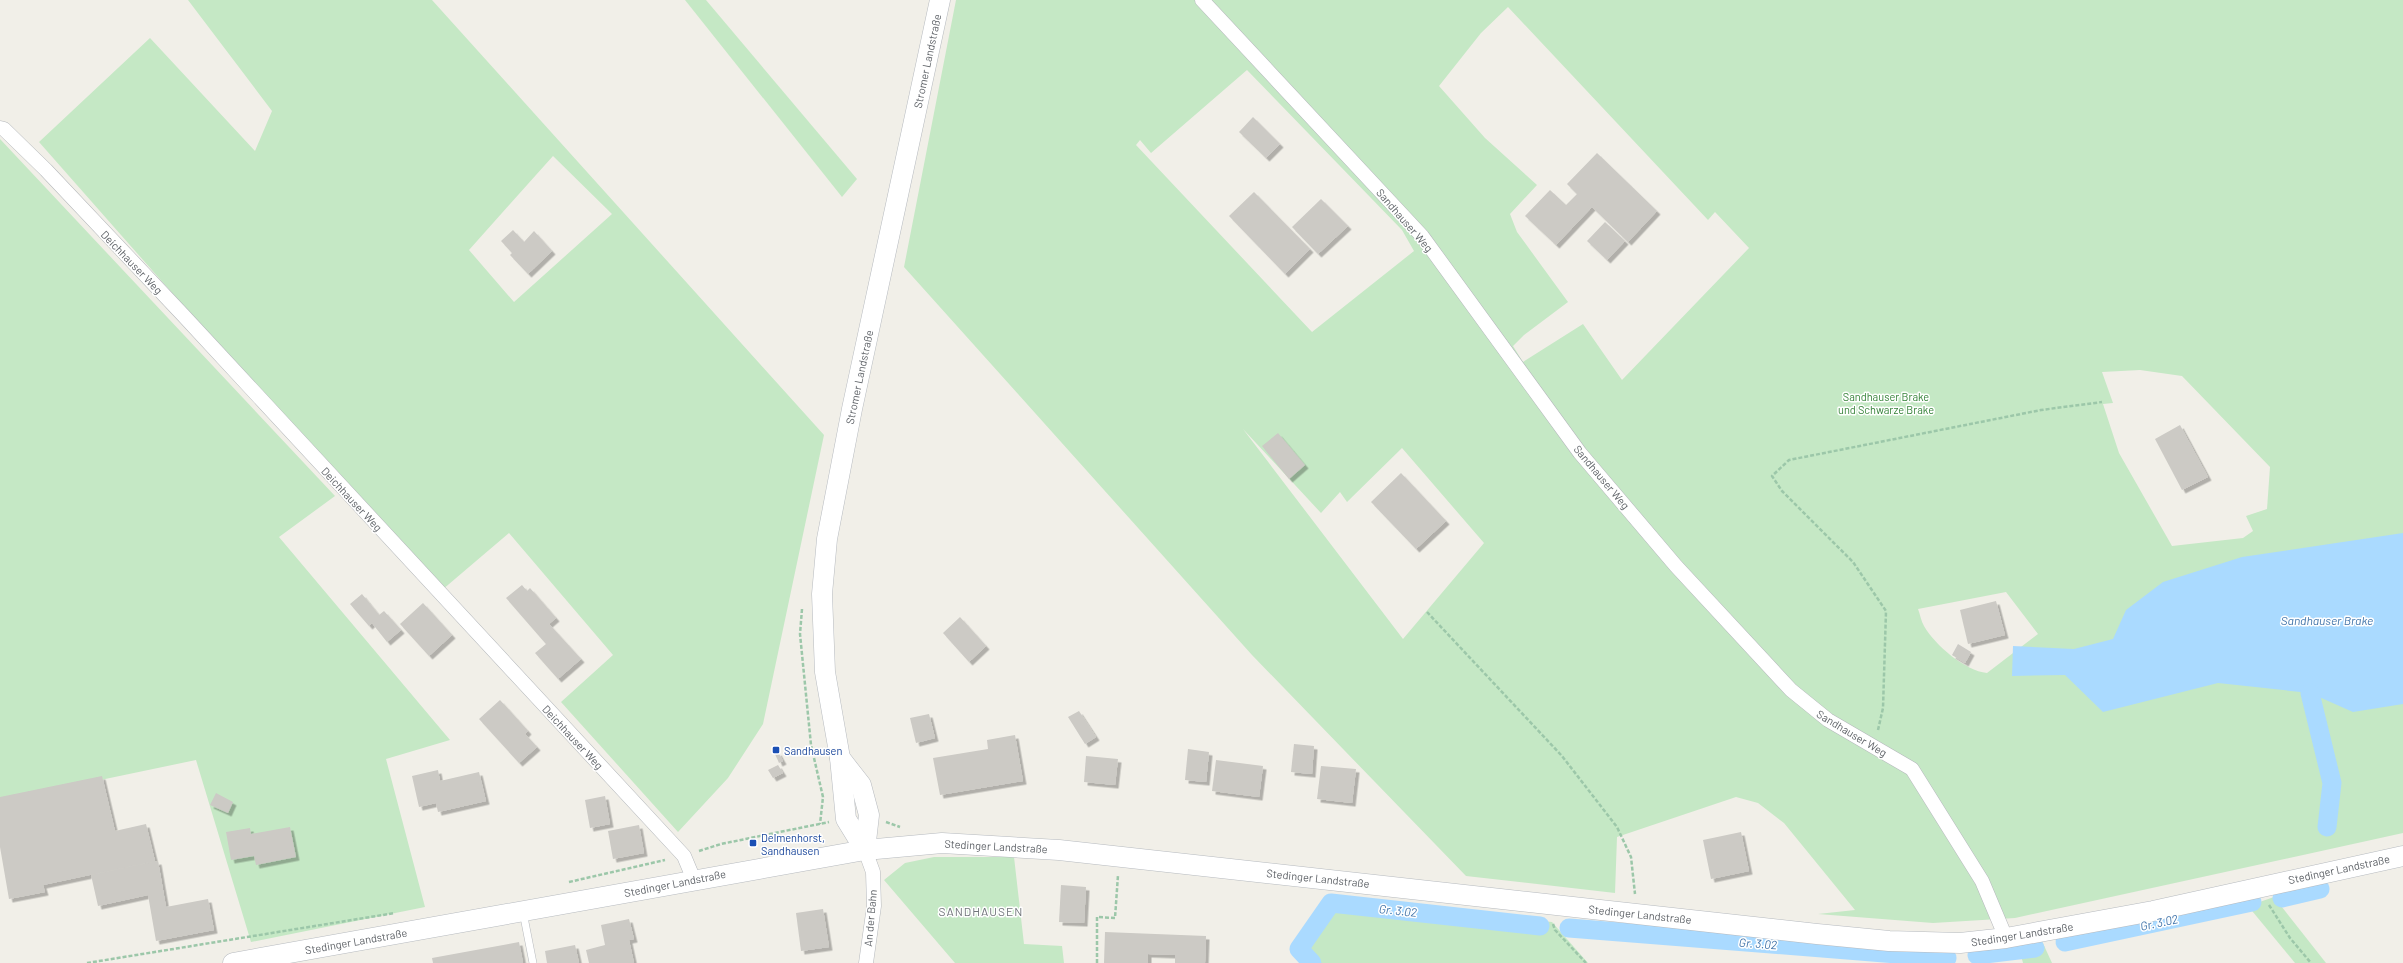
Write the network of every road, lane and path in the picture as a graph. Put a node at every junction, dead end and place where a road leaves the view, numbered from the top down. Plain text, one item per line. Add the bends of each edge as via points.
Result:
1 (940, 0) edge
2 (1202, 0) edge
3 (0, 128) edge
4 (2102, 402) dead end
5 (1427, 612) dead end
6 (804, 687) dead end
7 (1874, 746) junction
8 (865, 850) junction
9 (684, 856) junction
10 (1120, 856) junction
11 (2403, 856) edge
12 (694, 880) junction
13 (564, 883) dead end
14 (2261, 886) junction
15 (1551, 904) junction
16 (402, 912) dead end
17 (523, 912) junction
18 (1634, 913) junction
19 (2006, 938) junction
20 (87, 963) edge
21 (233, 963) edge
22 (533, 963) edge
23 (866, 963) edge
24 (1097, 963) edge
25 (1586, 963) edge
26 (2311, 963) edge

1 - 8 main road, Stromer Landstraße via 852,409 827,539 822,594 825,672 840,758 846,819
2 - 7 street, Sandhauser Weg via 1422,236 1580,453 1676,566 1800,698 1828,720
3 - 9 street, Deichhauser Weg via 46,170 183,315
4 - 7 path via 2042,410 1789,460 1772,476 1782,491 1853,562 1886,611 1883,708
5 - 18 path via 1562,756 1617,827 1631,858 1635,888
6 - 9 path via 811,745 823,797 820,824 722,844
7 - 19 street, Sandhauser Weg via 1912,769 1982,880
8 - 10 main road, Stedinger Landstraße via 942,843
8 - 12 main road, Stedinger Landstraße
8 - 23 street, An der Bahn via 874,872 874,906
9 - 12 street, Deichhauser Weg
9 - 13 path
10 - 15 main road, Stedinger Landstraße
10 - 24 path via 1115,918 1097,917
11 - 14 main road, Stedinger Landstraße
12 - 17 main road, Stedinger Landstraße
14 - 19 main road, Stedinger Landstraße via 2153,911
14 - 26 path via 2272,912
15 - 18 main road, Stedinger Landstraße
15 - 25 path via 1551,916 1556,930
16 - 20 path
17 - 21 main road, Stedinger Landstraße
17 - 22 lane
18 - 19 main road, Stedinger Landstraße via 1890,941 1960,943

